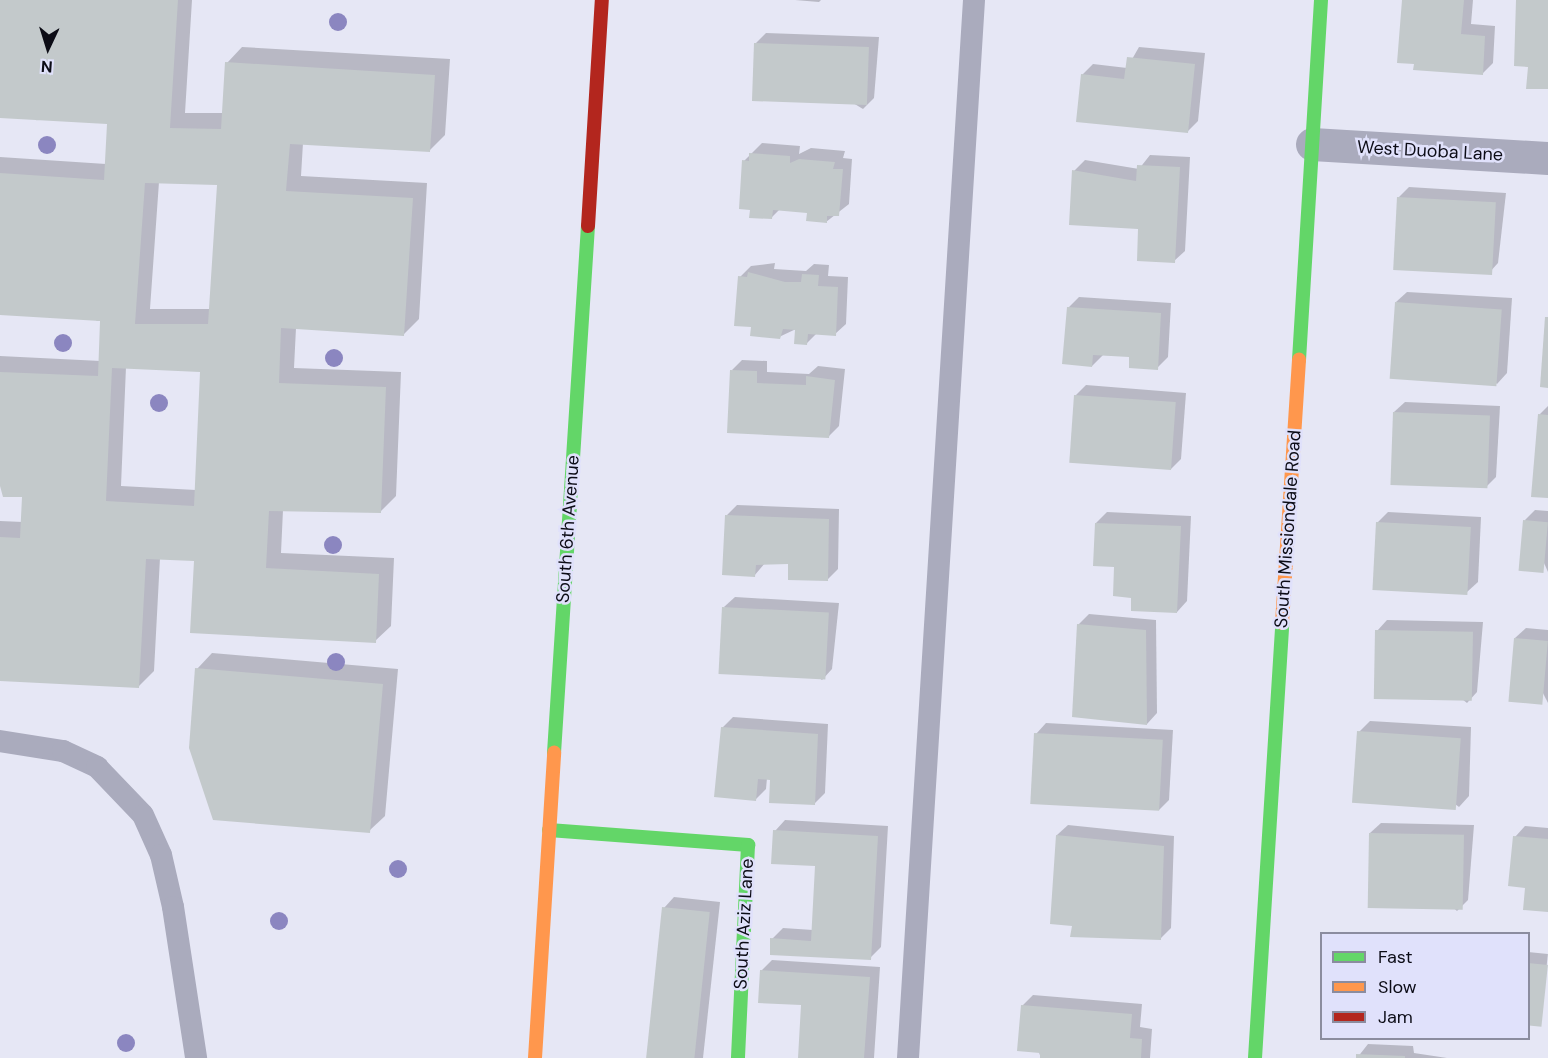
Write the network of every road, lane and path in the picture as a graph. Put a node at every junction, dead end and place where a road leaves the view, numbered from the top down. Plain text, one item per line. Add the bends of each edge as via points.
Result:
1 (602, 0) edge
2 (974, 0) edge
3 (1321, 0) edge
4 (1312, 144) junction
5 (1548, 158) edge
6 (0, 741) edge
7 (549, 830) junction
8 (196, 1058) edge
9 (535, 1058) edge
10 (738, 1058) edge
11 (908, 1058) edge
12 (1255, 1058) edge

1 - 7 street, South 6th Avenue
2 - 11 lane
3 - 4 street, South Missiondale Road
4 - 5 street, West Duoba Lane
4 - 12 street, South Missiondale Road
6 - 8 lane via 63,751 97,767 143,815 161,855 173,907
7 - 9 street, South 6th Avenue
7 - 10 street, South Aziz Lane via 748,845

